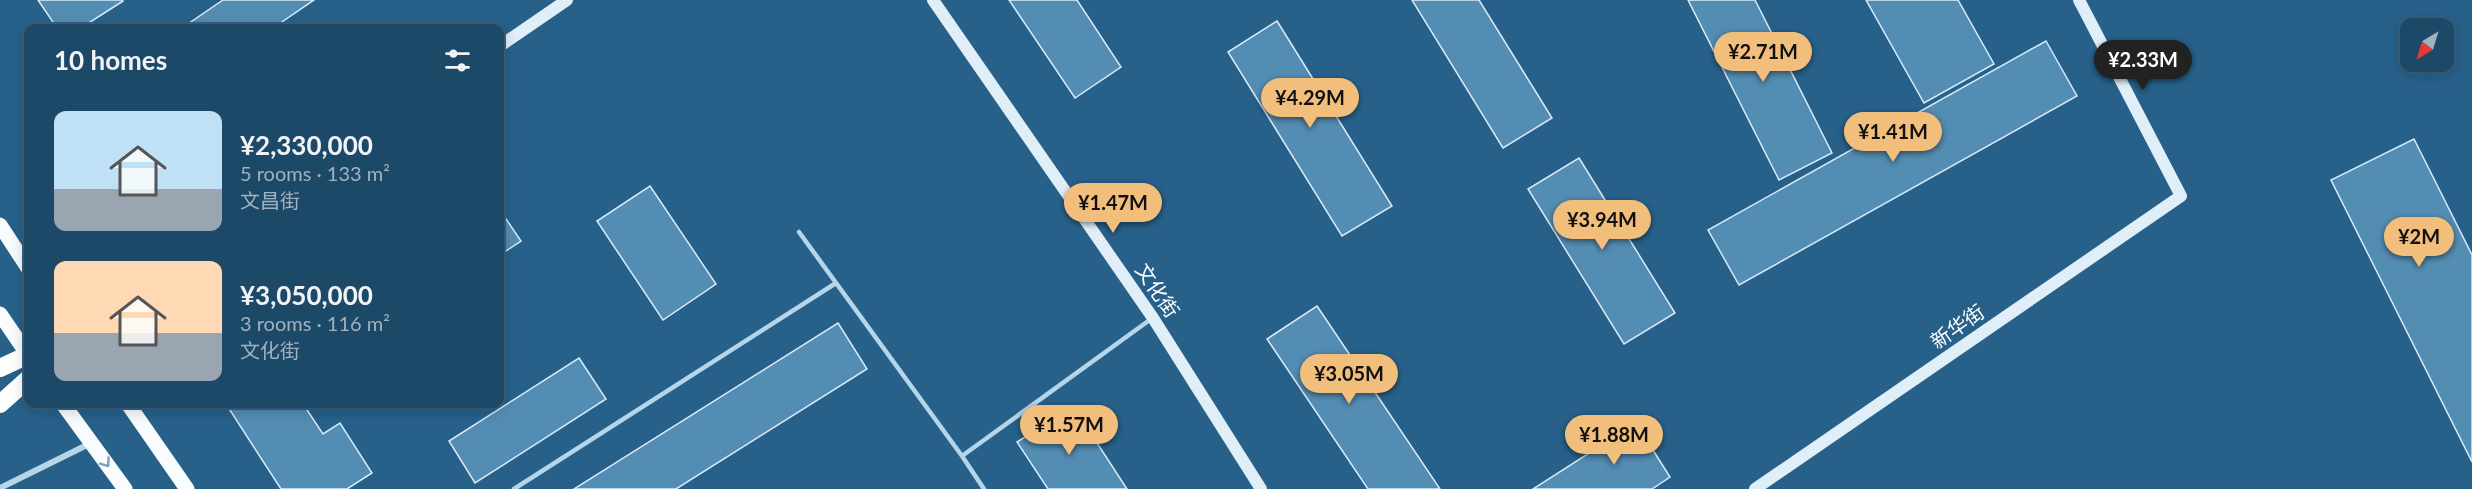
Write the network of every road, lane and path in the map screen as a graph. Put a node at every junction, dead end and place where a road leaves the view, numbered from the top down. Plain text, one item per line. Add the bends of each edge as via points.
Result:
1 (567, 0) edge
2 (933, 0) edge
3 (2079, 0) edge
4 (504, 43) edge
5 (0, 225) edge
6 (799, 232) dead end
7 (24, 262) edge
8 (836, 283) junction
9 (0, 314) edge
10 (1153, 318) junction
11 (24, 349) edge
12 (24, 357) edge
13 (0, 368) edge
14 (24, 382) edge
15 (0, 404) edge
16 (66, 408) edge
17 (131, 408) edge
18 (92, 443) junction
19 (962, 456) junction
20 (0, 488) edge
21 (125, 489) edge
22 (187, 489) edge
23 (514, 489) edge
24 (984, 489) edge
25 (1261, 489) edge
26 (1755, 489) edge

1 - 4 street
2 - 10 street, 文化街
3 - 26 street, 新华街 via 2181,196
5 - 7 main road
6 - 8 lane
8 - 19 lane
8 - 23 lane
9 - 11 main road
10 - 19 lane
10 - 25 street, 文化街
12 - 13 highway
14 - 15 highway
16 - 18 main road
17 - 22 main road
18 - 20 street
18 -> 21 main road
19 - 24 lane

